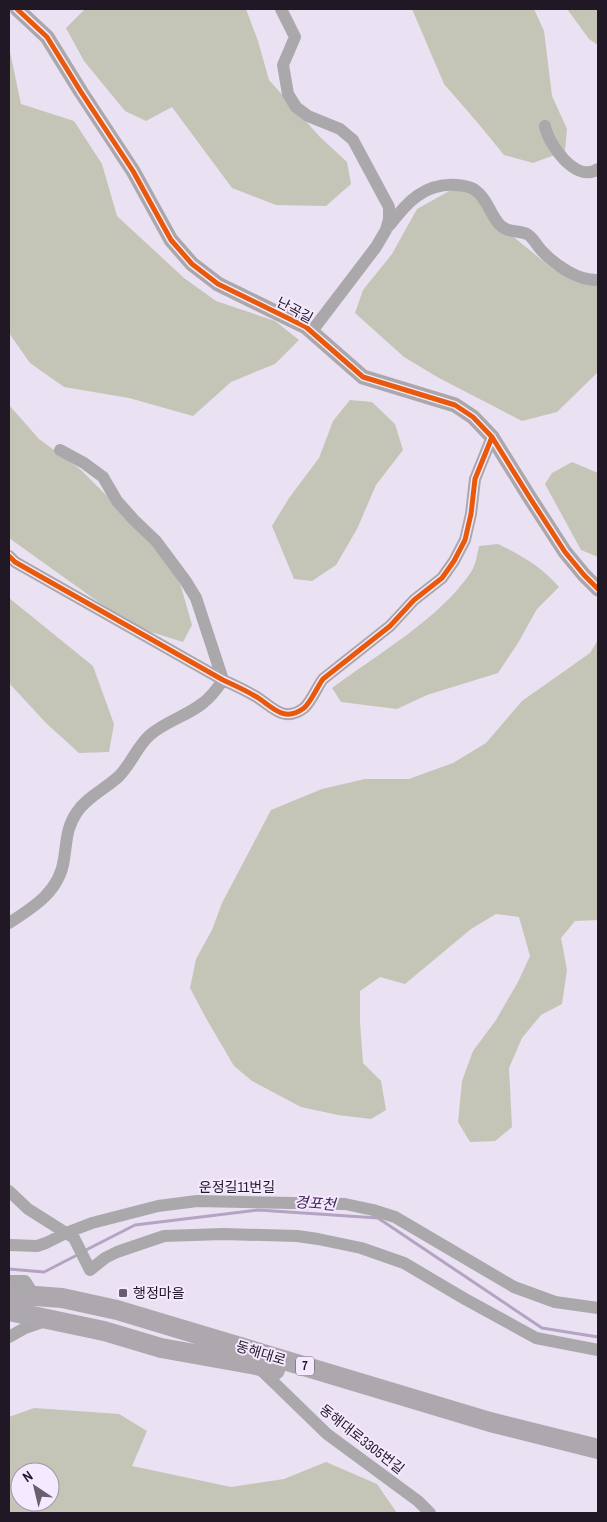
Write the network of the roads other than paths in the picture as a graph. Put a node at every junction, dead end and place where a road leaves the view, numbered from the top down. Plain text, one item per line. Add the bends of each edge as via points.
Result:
1 (17, 9) edge
2 (281, 9) edge
3 (545, 126) dead end
4 (598, 169) edge
5 (386, 230) junction
6 (598, 280) edge
7 (312, 331) junction
8 (492, 436) junction
9 (60, 450) dead end
10 (9, 556) edge
11 (598, 588) edge
12 (223, 680) junction
13 (9, 923) edge
14 (9, 1191) edge
15 (70, 1236) junction
16 (9, 1246) edge
17 (9, 1281) edge
18 (9, 1294) edge
19 (34, 1296) junction
20 (598, 1308) edge
21 (9, 1311) edge
22 (48, 1320) junction
23 (9, 1337) edge
24 (598, 1350) edge
25 (256, 1365) junction
26 (598, 1449) edge
27 (598, 1463) edge
28 (430, 1513) edge

1 - 7 street, 난곡길 via 47,37 133,171 171,240 192,264 218,284
2 - 5 street via 295,37 283,65 288,94 308,116 340,129 353,140 389,207 390,219
3 - 4 street via 553,146 571,166 587,173
5 - 6 street via 413,198 426,190 439,186 466,186 485,200 504,229 527,234 555,264
5 - 7 street
7 - 8 street, 난곡길 via 363,377 454,405 473,417
8 - 11 street, 난곡길 via 565,552
8 - 12 street via 476,479 465,540 454,561 442,578 414,600 390,626 323,679 304,708 284,714 276,712 258,697
9 - 12 street via 103,477 117,501 156,541 185,580 196,598
10 - 12 street
12 - 13 street via 201,704 150,735 118,777 78,811 66,837 62,871 54,886 37,904
14 - 15 street via 28,1209
15 - 16 street, 운정길11번길 via 37,1246
15 - 20 street, 운정길11번길 via 92,1223 158,1206 197,1201 344,1204 394,1217 514,1287 554,1302
15 - 24 street via 93,1268 117,1252 164,1236 297,1236 361,1248 404,1263 536,1338
17 - 19 street via 25,1281
18 - 19 highway, 동해대로 / 7
19 - 26 highway, 동해대로 / 7 via 62,1298 117,1310 490,1422
21 - 22 highway, 동해대로 / 7
22 - 23 street
22 - 25 highway, 동해대로 / 7 via 161,1348
25 - 27 highway, 동해대로 / 7
25 - 28 street, 동해대로3305번길 via 327,1434

